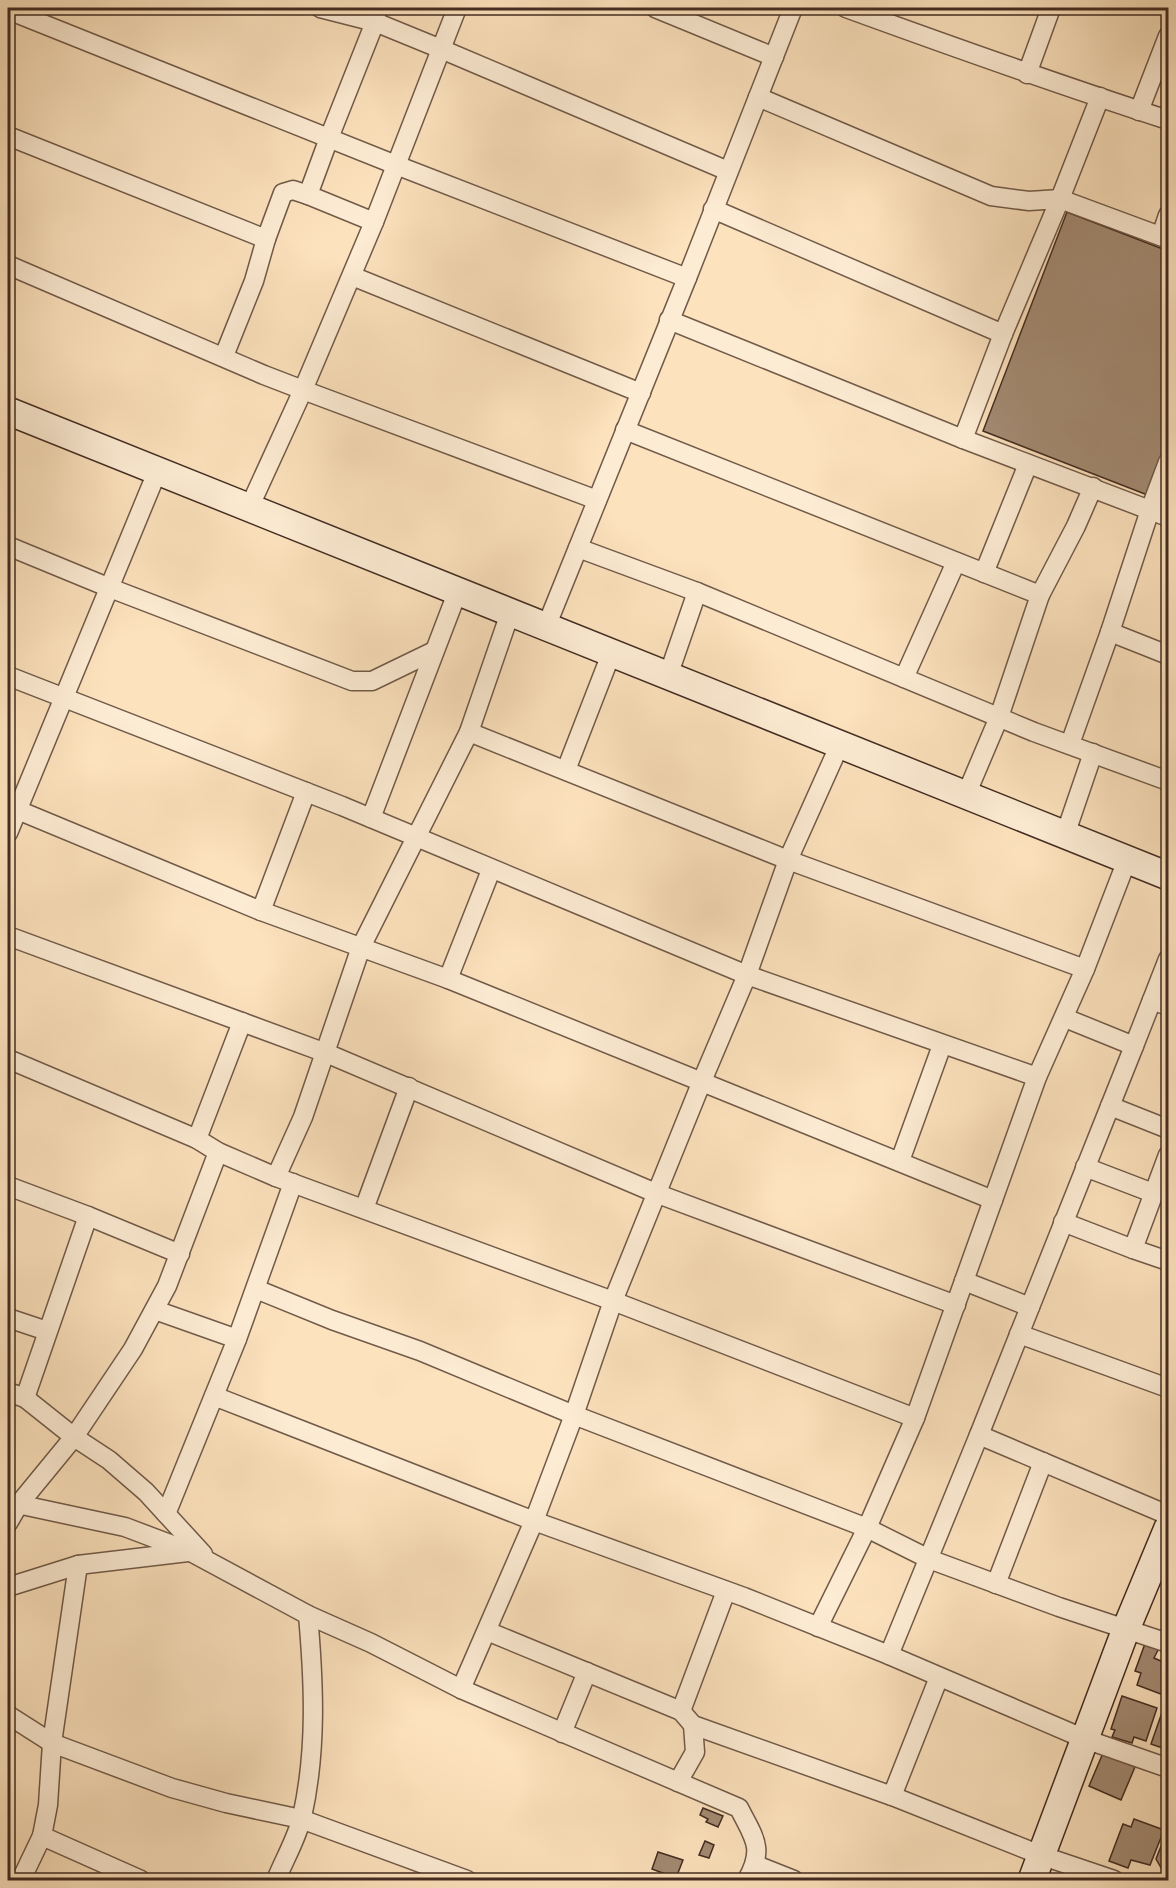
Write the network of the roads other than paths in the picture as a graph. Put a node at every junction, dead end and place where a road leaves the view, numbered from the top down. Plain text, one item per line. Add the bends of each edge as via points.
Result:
1 (320, 8) edge
2 (457, 8) edge
3 (655, 8) edge
4 (793, 8) edge
5 (846, 8) edge
6 (1051, 8) edge
7 (8, 10) edge
8 (376, 15) edge
9 (1168, 36) edge
10 (441, 48) junction
11 (774, 57) junction
12 (1027, 74) junction
13 (758, 97) junction
14 (1100, 97) junction
15 (1139, 111) junction
16 (1168, 120) edge
17 (8, 136) edge
18 (329, 138) junction
19 (396, 165) junction
20 (728, 171) junction
21 (309, 195) junction
22 (1060, 199) junction
23 (713, 209) junction
24 (1168, 215) edge
25 (374, 222) junction
26 (1165, 237) edge
27 (266, 239) junction
28 (8, 264) edge
29 (352, 276) junction
30 (687, 278) junction
31 (669, 320) junction
32 (1004, 334) junction
33 (224, 357) junction
34 (303, 390) junction
35 (641, 393) junction
36 (8, 411) edge
37 (625, 430) junction
38 (963, 439) junction
39 (1168, 462) edge
40 (1028, 464) junction
41 (157, 472) junction
42 (1093, 487) junction
43 (597, 500) junction
44 (249, 508) junction
45 (1150, 510) junction
46 (1168, 517) edge
47 (8, 546) edge
48 (578, 548) junction
49 (957, 562) junction
50 (984, 573) junction
51 (110, 588) junction
52 (697, 592) junction
53 (457, 593) junction
54 (1040, 595) junction
55 (510, 613) junction
56 (546, 627) junction
57 (1110, 632) junction
58 (434, 651) junction
59 (611, 654) junction
60 (1168, 655) edge
61 (8, 676) edge
62 (668, 676) junction
63 (904, 678) junction
64 (65, 699) junction
65 (999, 717) junction
66 (469, 732) junction
67 (840, 744) junction
68 (1070, 744) junction
69 (1093, 753) junction
70 (566, 770) junction
71 (1168, 781) edge
72 (306, 792) junction
73 (966, 795) junction
74 (12, 808) edge
75 (371, 818) junction
76 (8, 833) edge
77 (1065, 835) junction
78 (418, 837) junction
79 (788, 860) junction
80 (1127, 860) junction
81 (491, 870) junction
82 (1168, 876) edge
83 (261, 911) junction
84 (8, 936) edge
85 (361, 947) junction
86 (1168, 959) edge
87 (1085, 969) junction
88 (747, 975) junction
89 (448, 979) junction
90 (1160, 1003) edge
91 (1065, 1018) junction
92 (242, 1022) junction
93 (942, 1045) junction
94 (1134, 1046) junction
95 (326, 1053) junction
96 (8, 1059) edge
97 (1037, 1077) junction
98 (702, 1081) junction
99 (409, 1088) junction
100 (1110, 1106) junction
101 (1168, 1129) edge
102 (197, 1138) junction
103 (218, 1152) junction
104 (1168, 1155) edge
105 (900, 1161) junction
106 (1085, 1167) junction
107 (285, 1180) junction
108 (8, 1186) edge
109 (1154, 1193) junction
110 (658, 1194) junction
111 (993, 1200) junction
112 (364, 1209) junction
113 (88, 1216) junction
114 (1063, 1222) junction
115 (1133, 1249) junction
116 (180, 1254) junction
117 (1168, 1261) edge
118 (964, 1281) junction
119 (256, 1288) junction
120 (613, 1301) junction
121 (956, 1305) junction
122 (1030, 1307) junction
123 (155, 1310) junction
124 (8, 1318) edge
125 (47, 1331) junction
126 (1019, 1334) junction
127 (237, 1339) junction
128 (1168, 1388) edge
129 (16, 1395) edge
130 (214, 1396) junction
131 (574, 1415) junction
132 (915, 1418) junction
133 (979, 1435) junction
134 (74, 1437) junction
135 (1043, 1462) junction
136 (13, 1503) edge
137 (166, 1514) junction
138 (1168, 1515) edge
139 (534, 1521) junction
140 (8, 1523) edge
141 (867, 1528) junction
142 (1168, 1528) edge
143 (191, 1552) junction
144 (929, 1559) junction
145 (209, 1560) junction
146 (78, 1566) junction
147 (996, 1584) junction
148 (8, 1587) edge
149 (726, 1591) junction
150 (308, 1615) junction
151 (818, 1627) junction
152 (1126, 1629) junction
153 (487, 1631) junction
154 (1168, 1643) edge
155 (889, 1655) junction
156 (586, 1672) junction
157 (939, 1677) junction
158 (460, 1689) junction
159 (8, 1715) edge
160 (687, 1718) junction
161 (562, 1733) junction
162 (1084, 1739) junction
163 (52, 1743) junction
164 (1168, 1768) edge
165 (678, 1782) junction
166 (892, 1796) junction
167 (301, 1819) junction
168 (42, 1836) junction
169 (1043, 1856) junction
170 (101, 1873) edge
171 (752, 1873) edge
172 (21, 1881) edge
173 (141, 1881) edge
174 (276, 1881) edge
175 (467, 1881) edge
176 (794, 1881) edge
177 (1032, 1881) edge
178 (1114, 1881) edge

1 - 8 street
2 - 10 street
3 - 11 street
4 - 11 street
5 - 12 street
6 - 12 street
7 - 18 street
8 - 10 street
8 - 18 street
9 - 15 street
10 - 19 street
10 - 20 street
11 - 13 street
12 - 14 street
13 - 20 street
13 - 22 street via 991,196 1029,201
14 - 15 street
14 - 22 street
15 - 16 street
17 - 27 street
18 - 19 street
18 - 21 street
19 - 25 street
19 - 30 street
20 - 23 street
21 - 25 street
21 - 27 street via 293,190 283,193
22 - 26 street
22 - 32 street
23 - 30 street
23 - 32 street
24 - 26 street
25 - 29 street
27 - 33 street
28 - 33 street
29 - 34 street
29 - 35 street
30 - 31 street
31 - 35 street
31 - 38 street
32 - 38 street
33 - 34 street
34 - 43 street
34 - 44 street
35 - 37 street
36 - 41 street
37 - 43 street
37 - 49 street
38 - 40 street
39 - 45 street
40 - 42 street
40 - 50 street
41 - 44 street
41 - 51 street
42 - 45 street
42 - 54 street
43 - 48 street
44 - 53 street
45 - 46 street
45 - 57 street
47 - 51 street
48 - 52 street
48 - 56 street
49 - 50 street
49 - 63 street
50 - 54 street
51 - 58 street via 352,681 372,681
51 - 64 street
52 - 62 street
52 - 63 street
53 - 55 street
53 - 58 street
54 - 65 street
55 - 56 street
55 - 66 street
56 - 59 street
57 - 60 street
57 - 68 street
58 - 75 street
59 - 62 street
59 - 70 street
61 - 64 street
62 - 67 street
63 - 65 street
64 - 72 street
64 - 74 street
65 - 68 street
65 - 73 street
66 - 70 street
66 - 78 street
67 - 73 street
67 - 79 street
68 - 69 street
69 - 71 street
69 - 77 street
70 - 79 street
72 - 75 street
72 - 83 street
73 - 77 street
74 - 76 street
74 - 83 street
75 - 78 street
77 - 80 street
78 - 81 street
78 - 85 street
79 - 87 street
79 - 88 street
80 - 82 street
80 - 87 street
81 - 88 street
81 - 89 street
83 - 85 street
84 - 92 street
85 - 89 street
85 - 95 street
86 - 90 street
87 - 91 street
88 - 93 street
88 - 98 street
89 - 98 street
90 - 94 street
91 - 94 street
91 - 97 street
92 - 95 street
92 - 102 street
93 - 97 street
93 - 105 street
94 - 100 street
95 - 99 street
95 - 107 street
96 - 102 street
97 - 111 street
98 - 105 street
98 - 110 street
99 - 110 street
99 - 112 street
100 - 101 street
100 - 106 street
102 - 103 street
103 - 107 street
103 - 116 street
104 - 109 street
105 - 111 street
106 - 109 street
106 - 114 street
107 - 112 street
107 - 119 street
108 - 113 street
109 - 115 street
110 - 120 street
110 - 121 street
111 - 118 street
112 - 120 street
113 - 116 street
113 - 125 street
114 - 115 street
114 - 122 street
115 - 117 street
116 - 123 street
118 - 121 street
118 - 122 street
119 - 127 street
119 - 131 street
120 - 131 street
120 - 132 street
121 - 132 street
122 - 126 street
123 - 127 street
123 - 134 street via 134,1349
124 - 125 street
125 - 129 street
126 - 128 street
126 - 133 street
127 - 130 street
129 - 134 street
130 - 137 street
130 - 139 street
131 - 139 street
131 - 141 street
132 - 141 street
133 - 135 street
133 - 144 street
134 - 136 street
134 - 137 street via 109,1460
135 - 138 street
135 - 147 street
136 - 140 street
136 - 143 street via 125,1527
137 - 145 street
139 - 149 street
139 - 153 street
141 - 144 street
141 - 151 street
142 - 152 street
143 - 145 street
143 - 146 street
144 - 147 street
144 - 155 street
145 - 150 street
146 - 148 street
146 - 163 street
147 - 152 street
149 - 151 street
149 - 160 street
150 - 158 street
150 - 167 street via 313,1729
151 - 155 street
152 - 154 street
152 - 162 street
153 - 156 street
153 - 158 street
155 - 157 street
156 - 160 street
156 - 161 street
157 - 162 street
157 - 166 street
158 - 161 street
159 - 163 street
160 - 165 street via 695,1752
160 - 166 street
161 - 165 street
162 - 164 street
162 - 169 street
163 - 167 street via 171,1788
163 - 168 street
165 - 171 street via 739,1808 757,1844
166 - 169 street
167 - 174 street
167 - 175 street
168 - 170 street
168 - 172 street
169 - 177 street
169 - 178 street
170 - 173 street
171 - 176 street

